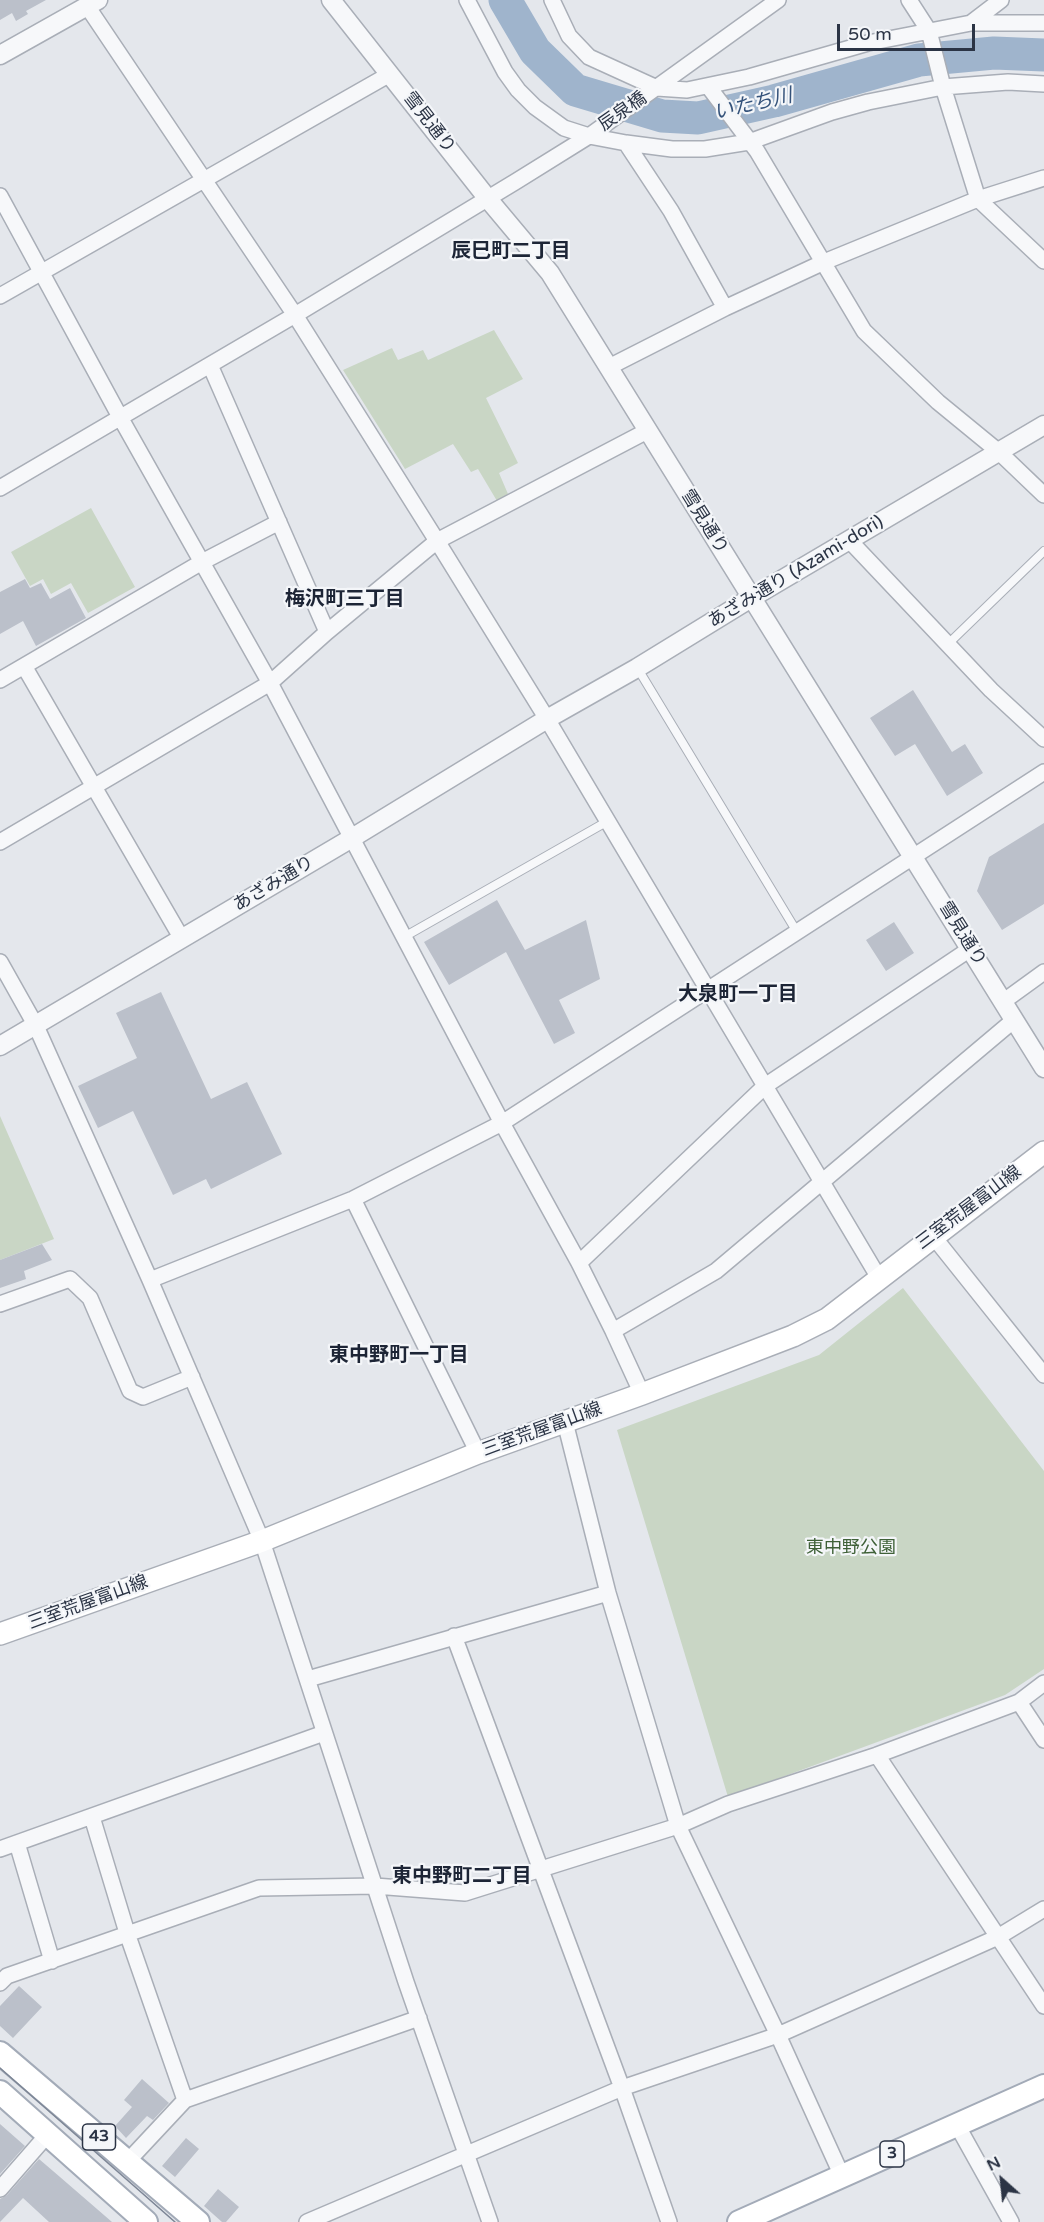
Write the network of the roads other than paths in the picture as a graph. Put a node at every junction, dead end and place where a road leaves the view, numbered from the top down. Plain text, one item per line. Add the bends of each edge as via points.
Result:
1 (331, 0) edge
2 (467, 0) edge
3 (552, 0) edge
4 (778, 0) edge
5 (909, 0) edge
6 (1001, 0) edge
7 (92, 3) edge
8 (1044, 22) edge
9 (971, 23) junction
10 (930, 35) junction
11 (0, 55) edge
12 (390, 74) junction
13 (1044, 84) edge
14 (943, 87) junction
15 (657, 88) junction
16 (710, 89) junction
17 (589, 136) junction
18 (749, 142) junction
19 (626, 143) junction
20 (1044, 178) edge
21 (205, 180) junction
22 (0, 196) edge
23 (488, 199) junction
24 (978, 199) junction
25 (1044, 261) edge
26 (824, 262) junction
27 (42, 272) junction
28 (0, 296) edge
29 (725, 308) junction
30 (295, 315) junction
31 (210, 365) junction
32 (609, 367) junction
33 (120, 417) junction
34 (1044, 425) edge
35 (647, 431) junction
36 (999, 452) junction
37 (0, 488) edge
38 (1044, 495) edge
39 (279, 522) junction
40 (849, 540) junction
41 (437, 541) junction
42 (1044, 551) edge
43 (202, 562) junction
44 (751, 598) junction
45 (327, 632) junction
46 (948, 645) junction
47 (24, 666) junction
48 (637, 668) junction
49 (0, 680) edge
50 (270, 683) junction
51 (547, 719) junction
52 (1044, 739) edge
53 (1044, 772) edge
54 (93, 786) junction
55 (608, 821) junction
56 (352, 838) junction
57 (0, 843) edge
58 (914, 857) junction
59 (797, 932) junction
60 (404, 937) junction
61 (182, 939) junction
62 (970, 949) junction
63 (0, 962) edge
64 (1044, 972) edge
65 (708, 990) junction
66 (1004, 1001) junction
67 (1014, 1020) junction
68 (36, 1026) junction
69 (0, 1046) edge
70 (1044, 1068) edge
71 (765, 1086) junction
72 (502, 1123) junction
73 (1044, 1152) edge
74 (822, 1181) junction
75 (353, 1199) junction
76 (933, 1236) junction
77 (579, 1263) junction
78 (879, 1278) junction
79 (150, 1280) junction
80 (0, 1304) edge
81 (614, 1331) junction
82 (1044, 1375) edge
83 (192, 1377) junction
84 (642, 1394) junction
85 (565, 1422) junction
86 (478, 1453) junction
87 (262, 1541) junction
88 (608, 1593) junction
89 (0, 1634) edge
90 (454, 1636) junction
91 (308, 1679) junction
92 (1044, 1683) edge
93 (1019, 1702) junction
94 (324, 1733) junction
95 (1044, 1740) edge
96 (877, 1755) junction
97 (92, 1817) junction
98 (678, 1826) junction
99 (17, 1843) junction
100 (0, 1849) edge
101 (540, 1868) junction
102 (375, 1886) junction
103 (1044, 1909) edge
104 (128, 1936) junction
105 (998, 1937) junction
106 (52, 1961) junction
107 (0, 1983) edge
108 (1044, 2006) edge
109 (419, 2019) junction
110 (778, 2035) junction
111 (0, 2053) edge
112 (1044, 2086) edge
113 (622, 2088) junction
114 (0, 2092) edge
115 (185, 2100) junction
116 (957, 2125) junction
117 (48, 2134) junction
118 (466, 2154) junction
119 (128, 2161) junction
120 (842, 2176) junction
121 (0, 2189) edge
122 (146, 2222) edge
123 (198, 2222) edge
124 (307, 2222) edge
125 (490, 2222) edge
126 (669, 2222) edge
127 (739, 2222) edge
128 (1011, 2222) edge

1 - 12 street, 雪見通り
2 - 17 street via 518,90 564,128
3 - 15 street via 570,36 589,57
4 - 15 street, 辰泉橋
5 - 10 street
6 - 9 street
7 - 11 street
7 - 21 street
8 - 9 street
9 - 10 street
10 - 14 street
10 - 16 street via 868,42
12 - 21 street
12 - 23 street, 雪見通り
13 - 14 street via 1008,82
14 - 18 street via 859,104
14 - 24 street
15 - 16 street
15 - 17 street, 辰泉橋
16 - 18 street
17 - 19 street
17 - 23 street, 辰泉橋
18 - 19 street via 705,149
18 - 26 street
19 - 29 street via 671,211
20 - 24 street
21 - 27 street
21 - 30 street
22 - 27 street
23 - 30 street, 辰泉橋
23 - 32 street, 雪見通り via 550,273
24 - 25 street
24 - 26 street
26 - 29 street
26 - 36 street via 864,331 938,402
27 - 28 street
27 - 33 street
29 - 32 street
30 - 31 street, 辰泉橋
30 - 41 street
31 - 33 street, 辰泉橋
31 - 39 street
32 - 35 street, 雪見通り
33 - 37 street, 辰泉橋
33 - 43 street
34 - 36 street, あざみ通り (Azami-dori)
35 - 41 street
35 - 44 street, 雪見通り
36 - 38 street
36 - 40 street, あざみ通り (Azami-dori)
39 - 43 street
39 - 45 street
40 - 44 street, あざみ通り (Azami-dori)
40 - 46 street
41 - 45 street
41 - 51 street
42 - 46 lane
43 - 47 street
43 - 50 street
44 - 48 street, あざみ通り (Azami-dori)
44 - 58 street, 雪見通り
45 - 50 street
46 - 52 street
47 - 49 street
47 - 54 street
48 - 51 street, あざみ通り (Azami-dori)
48 - 59 lane
50 - 54 street
50 - 56 street
51 - 55 street
51 - 56 street, あざみ通り
53 - 58 street
54 - 57 street
54 - 61 street
55 - 60 lane
55 - 65 street
56 - 60 street
56 - 61 street, あざみ通り
58 - 59 street
58 - 62 street, 雪見通り
59 - 65 street
60 - 72 street
61 - 68 street, あざみ通り
62 - 66 street, 雪見通り
62 - 71 street
63 - 68 street
64 - 66 street
65 - 71 street
65 - 72 street
66 - 67 street, 雪見通り
67 - 70 street, 雪見通り
67 - 74 street
68 - 69 street, あざみ通り
68 - 79 street
71 - 74 street
71 - 77 street
72 - 75 street
72 - 77 street
73 - 76 main road, 三室荒屋富山線
74 - 78 street
74 - 81 street via 716,1271
75 - 79 street
75 - 86 street
76 - 78 main road, 三室荒屋富山線
76 - 82 street
77 - 81 street
78 - 84 main road, 三室荒屋富山線 via 827,1319 793,1336
79 - 83 street
80 - 83 street via 70,1279 90,1298 130,1391 143,1397
81 - 84 street
83 - 87 street
84 - 85 main road, 三室荒屋富山線
85 - 86 main road, 三室荒屋富山線
85 - 88 street
86 - 87 main road, 三室荒屋富山線
87 - 89 main road, 三室荒屋富山線
87 - 91 street
88 - 90 street
88 - 98 street
90 - 91 street
90 - 101 street
91 - 94 street
92 - 93 street
93 - 95 street
93 - 96 street
94 - 97 street
94 - 102 street
96 - 98 street via 728,1804
96 - 105 street
97 - 99 street
97 - 104 street
98 - 101 street
98 - 110 street
99 - 100 street
99 - 106 street
101 - 102 street via 465,1893
101 - 113 street
102 - 104 street via 259,1888
102 - 109 street
103 - 105 street
104 - 106 street
104 - 115 street
105 - 108 street
105 - 110 street
106 - 107 street via 7,1976
109 - 115 street
109 - 118 street
110 - 113 street
110 - 120 street
111 - 119 main road, 43
112 - 116 main road, 3
113 - 118 street
113 - 126 street
114 - 117 main road, 43
115 - 119 street
116 - 120 main road, 3
116 - 128 street
117 - 121 street
117 - 122 main road, 43
118 - 124 street
118 - 125 street
119 - 123 main road, 43
120 - 127 main road, 3

